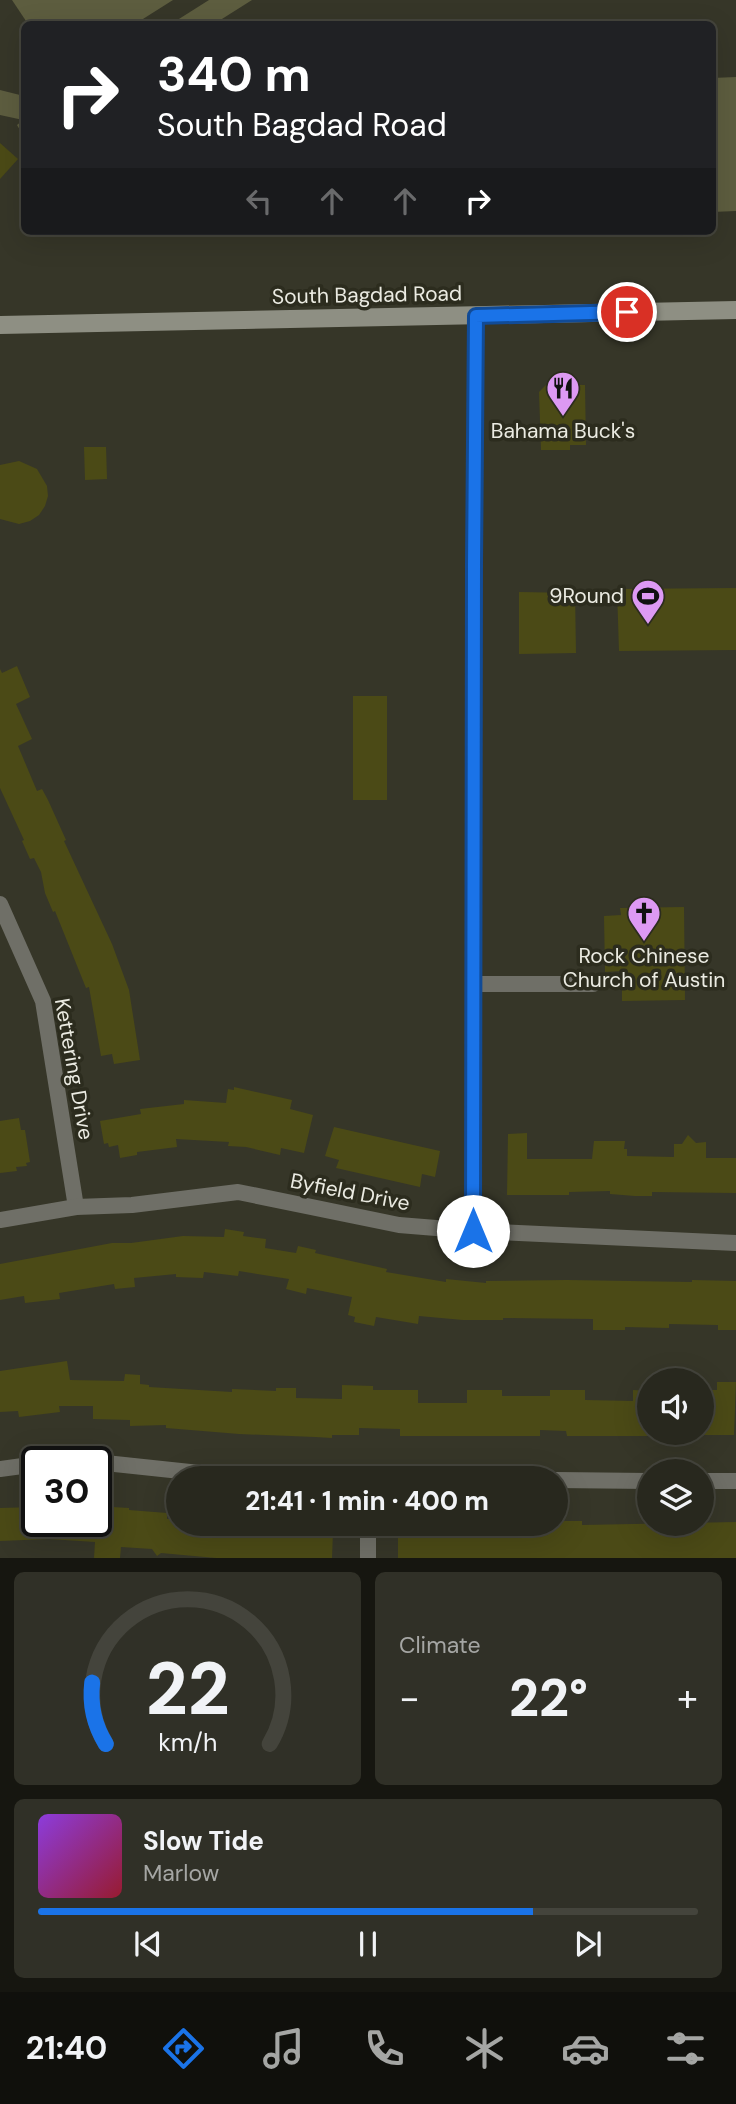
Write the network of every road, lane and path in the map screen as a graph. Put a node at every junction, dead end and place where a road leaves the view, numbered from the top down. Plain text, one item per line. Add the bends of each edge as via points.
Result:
1 (736, 310) edge
2 (476, 316) junction
3 (0, 325) edge
4 (0, 904) edge
5 (473, 984) junction
6 (593, 984) dead end
7 (76, 1207) junction
8 (0, 1220) edge
9 (473, 1231) junction
10 (736, 1242) edge
11 (112, 1464) edge
12 (21, 1466) edge
13 (0, 1469) edge
14 (166, 1469) edge
15 (568, 1480) edge
16 (637, 1481) edge
17 (714, 1481) edge
18 (736, 1481) edge
19 (368, 1536) edge
20 (368, 1558) edge

1 - 2 main road, South Bagdad Road
2 - 3 main road, South Bagdad Road
2 - 5 street
4 - 7 street, Kettering Drive via 43,1001
5 - 6 street
5 - 9 street
7 - 8 street, Byfield Drive
7 - 9 street, Byfield Drive via 238,1192 399,1225
9 - 10 street, Byfield Drive
11 - 14 street
12 - 13 street
15 - 16 street
17 - 18 street
19 - 20 street

